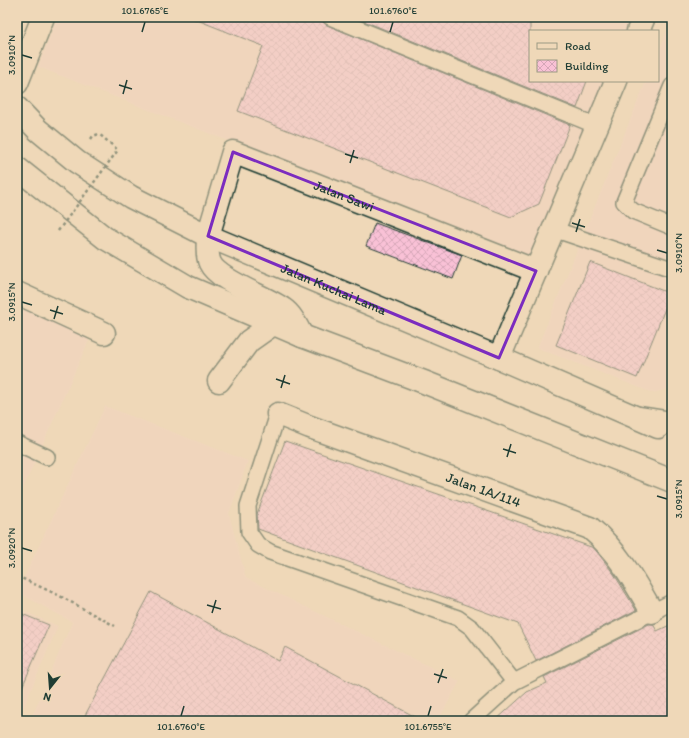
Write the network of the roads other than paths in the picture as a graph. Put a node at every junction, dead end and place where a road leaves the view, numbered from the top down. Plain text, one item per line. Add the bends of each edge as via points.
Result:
1 (42, 17) edge
2 (330, 17) edge
3 (644, 17) edge
4 (638, 30) edge
5 (616, 82) edge
6 (17, 83) edge
7 (672, 86) edge
8 (17, 108) edge
9 (597, 126) junction
10 (17, 168) edge
11 (672, 227) edge
12 (554, 229) junction
13 (208, 236) junction
14 (672, 269) edge
15 (536, 271) junction
16 (17, 293) edge
17 (273, 324) junction
18 (104, 333) dead end
19 (302, 336) junction
20 (499, 358) junction
21 (219, 381) dead end
22 (278, 414) joint
23 (640, 418) junction
24 (672, 423) edge
25 (672, 433) edge
26 (17, 444) edge
27 (47, 457) dead end
28 (672, 481) edge
29 (672, 602) edge
30 (652, 612) junction
31 (514, 682) junction
32 (471, 721) edge

1 - 6 main road
2 - 9 lane
3 - 4 main road
5 - 9 main road
7 - 11 lane via 624,202 632,212
8 - 13 main road, Jalan Kuchai Lama via 38,130 77,162 131,197
9 - 12 main road
10 - 17 main road via 105,238 188,287
12 - 14 lane
12 - 15 main road
13 - 15 main road, Jalan Sawi via 233,152
13 - 19 main road via 207,253 211,265 242,287 283,309
13 - 20 main road, Jalan Kuchai Lama
15 - 20 main road
16 - 18 main road
17 - 19 main road
17 - 21 main road via 249,341
19 - 28 main road
20 - 23 main road, Jalan Kuchai Lama
22 - 30 main road, Jalan 1A/114 via 590,528 602,538 635,582
22 - 31 lane via 248,506 249,532 258,545 270,552 458,618 472,628
23 - 24 main road
23 - 25 main road, Jalan Kuchai Lama
26 - 27 lane
29 - 30 lane
30 - 31 lane
31 - 32 lane

